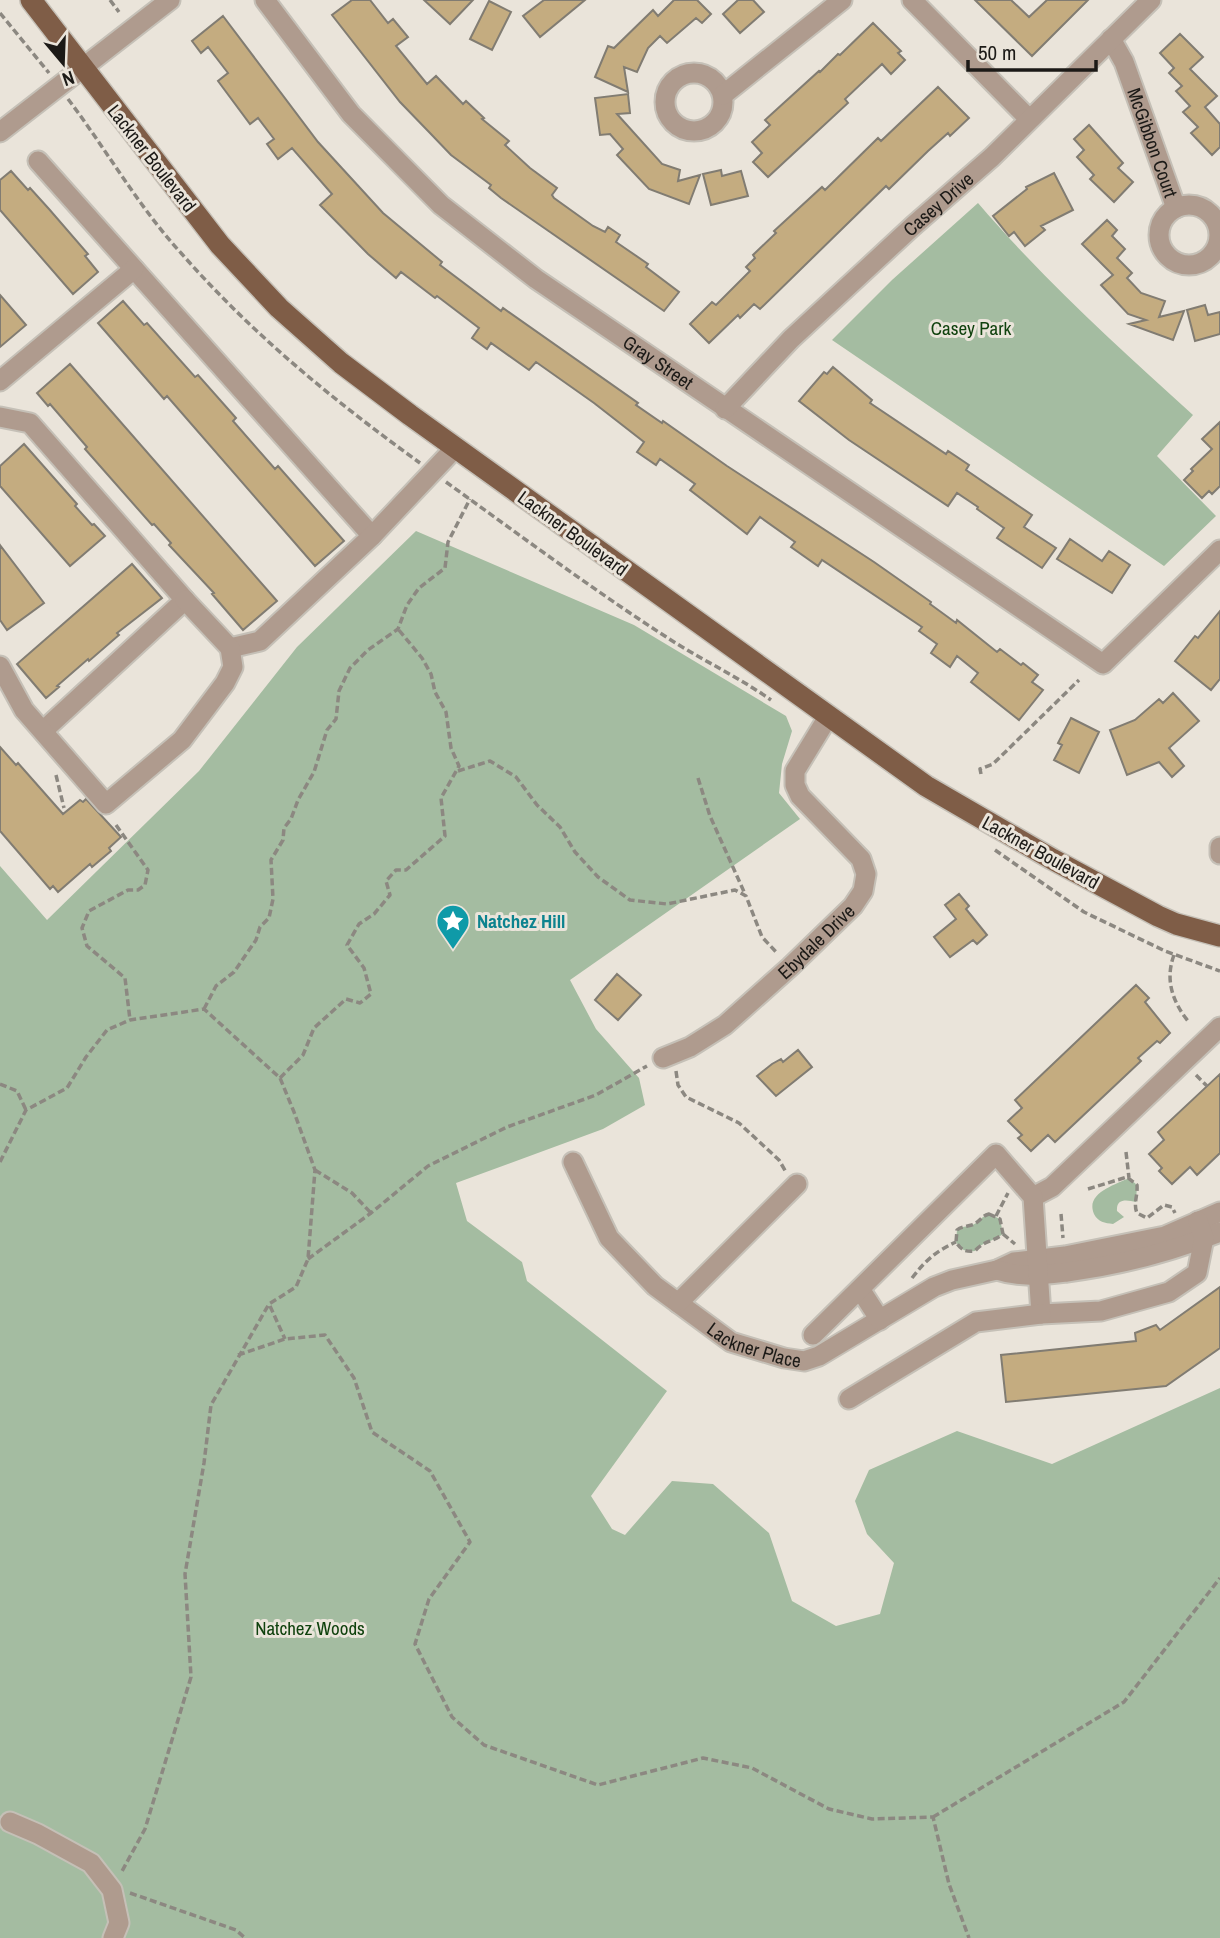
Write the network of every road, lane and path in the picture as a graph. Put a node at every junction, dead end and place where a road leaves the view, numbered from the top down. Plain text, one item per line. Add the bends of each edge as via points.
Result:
1 (31, 0) edge
2 (110, 0) edge
3 (170, 0) edge
4 (265, 0) edge
5 (842, 0) edge
6 (912, 0) edge
7 (1151, 0) edge
8 (119, 12) dead end
9 (0, 13) edge
10 (1111, 38) junction
11 (82, 67) junction
12 (47, 70) dead end
13 (723, 95) dead end
14 (1029, 119) junction
15 (0, 132) edge
16 (38, 161) dead end
17 (1176, 208) dead end
18 (134, 270) junction
19 (0, 381) edge
20 (725, 409) junction
21 (0, 416) edge
22 (455, 448) junction
23 (470, 499) dead end
24 (372, 536) junction
25 (1220, 550) edge
26 (185, 600) junction
27 (398, 629) junction
28 (230, 648) junction
29 (0, 666) edge
30 (1079, 680) dead end
31 (828, 717) junction
32 (44, 730) junction
33 (55, 771) dead end
34 (458, 771) junction
35 (981, 774) dead end
36 (698, 778) dead end
37 (64, 807) dead end
38 (116, 825) dead end
39 (1220, 847) edge
40 (1220, 853) edge
41 (746, 896) junction
42 (1220, 936) edge
43 (1174, 955) dead end
44 (790, 967) junction
45 (204, 1009) junction
46 (130, 1020) junction
47 (1188, 1021) dead end
48 (1220, 1027) edge
49 (669, 1056) junction
50 (280, 1078) junction
51 (0, 1084) edge
52 (26, 1110) junction
53 (1126, 1152) dead end
54 (0, 1162) edge
55 (573, 1162) dead end
56 (315, 1170) junction
57 (1129, 1178) junction
58 (793, 1188) joint
59 (1013, 1188) dead end
60 (1088, 1189) dead end
61 (1033, 1197) junction
62 (1220, 1212) edge
63 (371, 1213) junction
64 (1060, 1214) dead end
65 (996, 1216) junction
66 (1201, 1230) edge
67 (1003, 1234) junction
68 (1063, 1241) dead end
69 (956, 1242) junction
70 (1017, 1246) dead end
71 (308, 1259) junction
72 (1039, 1267) junction
73 (909, 1282) dead end
74 (860, 1289) junction
75 (678, 1303) junction
76 (269, 1304) junction
77 (1041, 1314) junction
78 (880, 1320) junction
79 (813, 1335) dead end
80 (285, 1339) junction
81 (238, 1355) junction
82 (849, 1399) dead end
83 (1220, 1578) edge
84 (933, 1817) junction
85 (10, 1822) dead end
86 (111, 1889) junction
87 (113, 1938) edge
88 (245, 1938) edge
89 (969, 1938) edge

1 - 11 main road, Lackner Boulevard
2 - 8 path
3 - 11 street
4 - 20 street, Gray Street via 351,114 441,205 536,279
5 - 13 street
6 - 14 street
7 - 10 street, Casey Drive
9 - 12 path
10 - 14 street, Casey Drive
10 - 17 street, McGibbon Court via 1124,62
11 - 15 street
11 - 22 main road, Lackner Boulevard via 220,245 279,308 341,363
14 - 20 street, Casey Drive via 791,339
16 - 18 street
18 - 19 street
18 - 24 street
20 - 25 street, Gray Street via 1103,664
21 - 26 street via 30,423
22 - 24 street
22 - 31 main road, Lackner Boulevard
23 - 27 path via 448,542 445,568 419,588
24 - 28 street via 260,641
26 - 28 street
26 - 32 street
27 - 34 path via 431,674 446,712
27 - 45 path via 350,668 340,691 336,719 327,730 314,772 271,860 269,918 234,972 216,986
28 - 32 street via 233,667 225,683 182,740 106,804
29 - 32 street via 24,710
30 - 35 path via 993,764 980,769
31 - 42 main road, Lackner Boulevard via 926,786 1052,859 1175,924
31 - 44 street, Ebydale Drive via 795,771 795,785 800,796 861,859 866,874 863,891 853,906
33 - 37 path
34 - 41 path via 490,761 516,777 598,877 630,900 667,904 735,890
34 - 50 path via 441,798 445,836 407,870 396,870 386,881 390,895 359,923 347,945 364,968 371,994 360,1003 346,999 314,1028 303,1055
36 - 41 path
38 - 46 path via 148,870 145,885 89,911 82,928 87,946 125,978
39 - 40 street
41 - 44 path via 762,937
43 - 47 path via 1170,984
44 - 49 street, Ebydale Drive via 725,1024
45 - 46 path
45 - 50 path
46 - 52 path via 107,1030 67,1088
48 - 61 street via 1052,1187
49 - 58 path via 681,1091 739,1123 779,1160
49 - 63 path via 596,1095 507,1127 428,1166
50 - 56 path
51 - 52 path via 17,1091
52 - 54 path
53 - 57 path
55 - 75 street, Lackner Place via 609,1238
56 - 63 path via 352,1193
56 - 71 path
57 - 60 path
57 - 66 path via 1137,1185 1137,1213 1147,1218 1160,1207 1172,1207
58 - 75 street
59 - 65 path
61 - 72 street
61 - 74 street via 996,1154
62 - 66 street, Lackner Place
63 - 71 path
64 - 68 path
65 - 67 path
65 - 69 path via 982,1216 963,1226 957,1230
66 - 72 street, Lackner Place via 1065,1256
66 - 77 street via 1197,1273 1169,1292 1101,1311
67 - 69 path via 975,1251 961,1249
67 - 70 path
69 - 73 path via 924,1262
71 - 76 path via 296,1287
72 - 77 street
72 - 78 street, Lackner Place via 1014,1262 952,1280
74 - 78 street
74 - 79 street
75 - 78 street, Lackner Place via 731,1342 804,1361
76 - 80 path
76 - 81 path
77 - 82 street via 976,1322
80 - 81 path
80 - 84 path via 325,1335 354,1378 372,1432 430,1471 470,1542 429,1599 415,1644 452,1717 484,1745 598,1785 703,1758 752,1768 829,1809 872,1819
81 - 86 path via 211,1405 185,1574 191,1677 145,1829
83 - 84 path via 1124,1702
84 - 89 path via 949,1884
85 - 86 street via 91,1863
86 - 87 street via 119,1923
86 - 88 path via 236,1930

